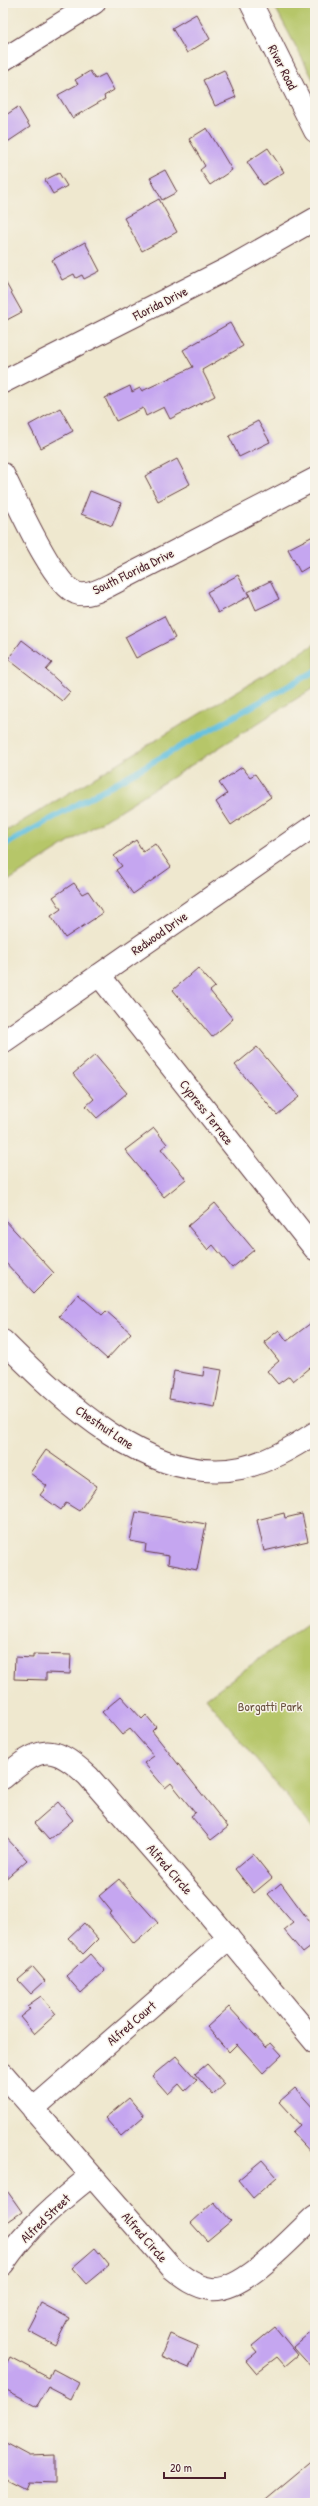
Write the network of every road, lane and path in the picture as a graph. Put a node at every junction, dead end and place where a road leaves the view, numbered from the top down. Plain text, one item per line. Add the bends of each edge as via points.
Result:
1 (94, 3) edge
2 (251, 3) edge
3 (3, 60) edge
4 (315, 131) edge
5 (315, 219) edge
6 (3, 382) edge
7 (3, 474) edge
8 (315, 479) edge
9 (315, 825) edge
10 (99, 975) junction
11 (3, 1042) edge
12 (315, 1249) edge
13 (3, 1341) edge
14 (315, 1433) edge
15 (3, 1778) edge
16 (229, 1938) junction
17 (315, 2042) edge
18 (3, 2074) edge
19 (33, 2109) junction
20 (91, 2176) junction
21 (315, 2216) edge
22 (3, 2264) edge

1 - 3 street
2 - 4 street, River Road
5 - 6 street, Florida Drive via 222,271
7 - 8 street, South Florida Drive via 46,559 69,588 80,594 94,592 114,583
9 - 10 street, Redwood Drive
10 - 11 street, Redwood Drive
10 - 12 street, Cypress Terrace
13 - 14 street, Chestnut Lane via 47,1383 98,1425 133,1447 184,1466 220,1470 240,1468 275,1456
15 - 16 street, Alfred Circle via 29,1758 40,1753 52,1752 71,1761 88,1776
16 - 17 street, Alfred Circle
16 - 19 street, Alfred Court
18 - 19 street, Alfred Circle
19 - 20 street, Alfred Circle
20 - 21 street, Alfred Circle via 173,2269 190,2282 211,2289 222,2288 245,2278
20 - 22 street, Alfred Street via 43,2216 18,2242

